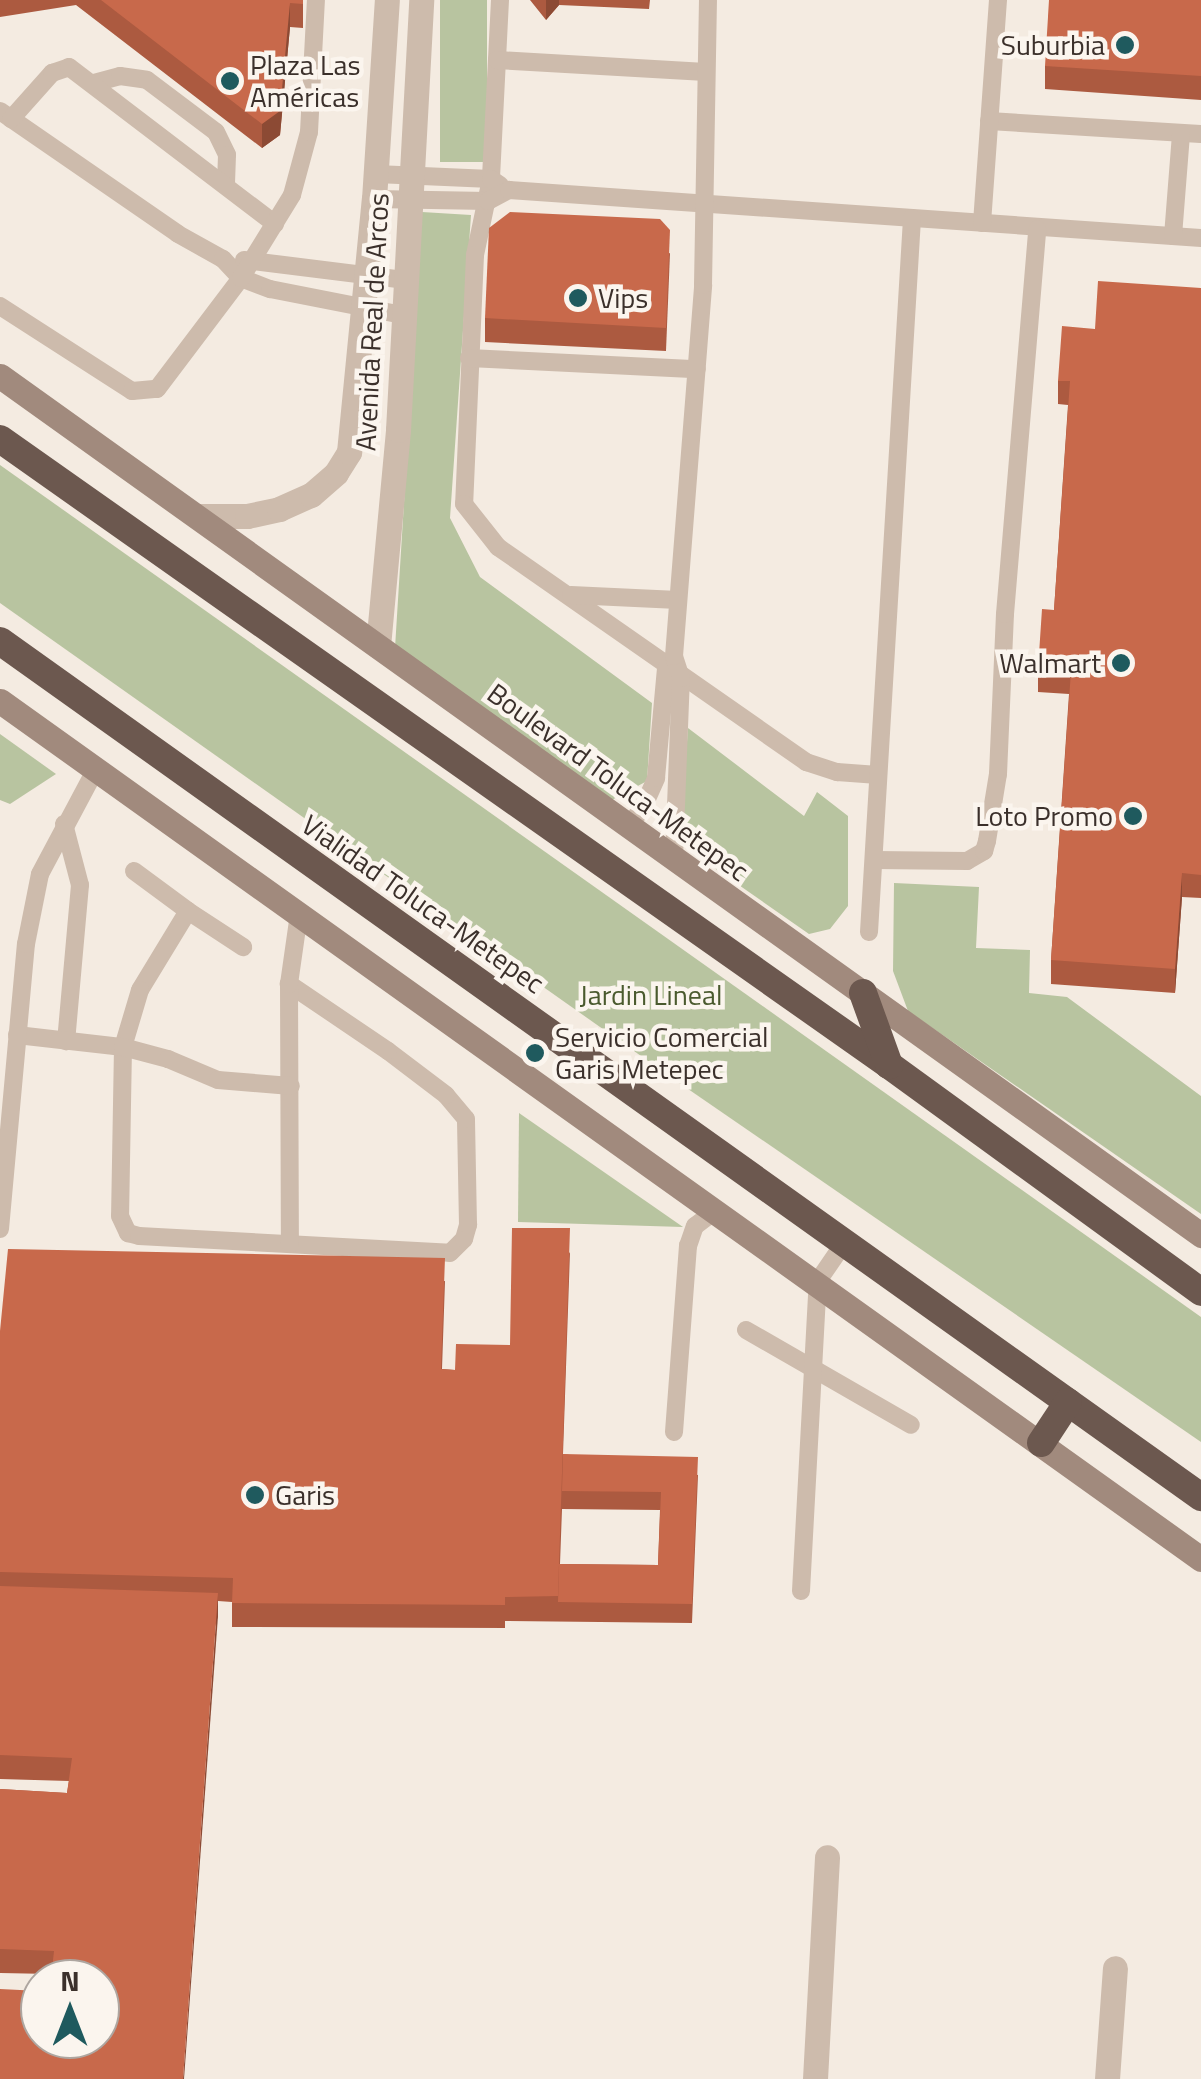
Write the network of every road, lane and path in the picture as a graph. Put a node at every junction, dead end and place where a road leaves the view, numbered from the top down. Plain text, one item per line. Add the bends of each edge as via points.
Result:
1 (316, 0) edge
2 (387, 0) edge
3 (421, 0) edge
4 (500, 0) edge
5 (708, 0) edge
6 (998, 0) edge
7 (497, 60) junction
8 (706, 72) junction
9 (94, 83) junction
10 (6, 115) edge
11 (989, 122) junction
12 (1181, 134) junction
13 (1201, 134) edge
14 (491, 178) junction
15 (226, 186) junction
16 (376, 186) junction
17 (409, 186) junction
18 (509, 190) junction
19 (488, 201) junction
20 (706, 202) junction
21 (912, 218) junction
22 (982, 223) junction
23 (275, 224) junction
24 (1037, 228) junction
25 (1172, 236) junction
26 (1201, 238) edge
27 (223, 259) junction
28 (252, 260) junction
29 (367, 275) junction
30 (241, 278) junction
31 (404, 280) junction
32 (0, 306) edge
33 (364, 308) junction
34 (402, 316) junction
35 (469, 358) junction
36 (697, 369) junction
37 (0, 376) edge
38 (0, 438) edge
39 (197, 516) junction
40 (572, 595) junction
41 (678, 600) junction
42 (0, 641) edge
43 (378, 646) junction
44 (674, 668) junction
45 (0, 701) edge
46 (97, 767) junction
47 (878, 775) junction
48 (64, 824) junction
49 (626, 826) junction
50 (674, 858) junction
51 (875, 860) junction
52 (134, 871) dead end
53 (188, 911) junction
54 (299, 914) junction
55 (869, 932) dead end
56 (243, 947) dead end
57 (289, 984) junction
58 (864, 993) junction
59 (18, 1035) junction
60 (66, 1040) junction
61 (123, 1047) junction
62 (889, 1065) junction
63 (291, 1086) junction
64 (716, 1210) junction
65 (0, 1228) edge
66 (1201, 1235) edge
67 (844, 1243) junction
68 (290, 1244) junction
69 (818, 1281) junction
70 (1201, 1292) edge
71 (746, 1330) dead end
72 (814, 1368) junction
73 (1068, 1402) junction
74 (912, 1425) dead end
75 (674, 1432) dead end
76 (1041, 1443) junction
77 (1201, 1497) edge
78 (1201, 1559) edge
79 (800, 1591) dead end
80 (827, 1857) dead end
81 (1115, 1968) dead end
82 (815, 2079) edge
83 (1107, 2079) edge

1 - 23 lane via 309,132 302,168
2 - 16 street, Avenida Real de Arcos
3 - 17 street, Avenida Real de Arcos
4 - 7 lane
5 - 8 lane
6 - 11 lane
7 - 8 lane
7 - 14 lane
8 - 20 lane
9 - 10 lane via 61,68
9 - 15 lane
9 - 15 lane via 147,80 216,132 228,155
10 - 27 lane
11 - 12 lane
11 - 22 lane
12 - 13 lane
12 - 25 lane
14 - 17 lane
14 - 18 lane
14 - 19 lane
15 - 23 lane
16 - 17 lane
16 - 29 street, Avenida Real de Arcos
17 - 19 lane
17 - 31 street, Avenida Real de Arcos
18 - 19 lane
18 - 20 lane
19 - 35 lane via 475,255
20 - 21 lane
20 - 36 lane
21 - 22 lane
21 - 47 lane
22 - 24 lane
23 - 28 lane
24 - 25 lane
24 - 51 lane via 998,774 987,841 967,861
25 - 26 lane
27 - 28 lane
27 - 30 lane
28 - 29 lane
28 - 30 lane
29 - 31 lane
29 - 33 street, Avenida Real de Arcos
30 - 32 lane via 150,393 132,391
30 - 33 lane
31 - 34 street, Avenida Real de Arcos
33 - 34 lane
33 - 39 street, Avenida Real de Arcos via 354,433 336,473 312,495 280,509
34 - 43 street, Avenida Real de Arcos
35 - 36 lane
35 - 40 lane via 464,504 498,547
36 - 41 lane
37 - 39 main road, Boulevard Toluca-Metepec
38 - 62 highway
39 - 43 main road, Boulevard Toluca-Metepec
40 - 41 lane
40 - 44 lane
41 - 44 lane
42 - 67 highway, Vialidad Toluca-Metepec
43 - 49 main road, Boulevard Toluca-Metepec
44 - 47 lane via 806,762
44 - 49 lane via 656,778 642,810
44 - 50 lane
45 - 46 main road
46 - 48 lane
46 - 54 main road
47 - 51 lane
48 - 59 lane via 40,874
48 - 60 lane via 80,885
49 - 50 main road, Boulevard Toluca-Metepec
50 - 58 main road, Boulevard Toluca-Metepec
51 - 55 lane
52 - 53 lane
53 - 56 lane
53 - 61 lane via 140,990
54 - 57 lane
54 - 64 main road
57 - 63 lane
57 - 68 lane via 460,1108 467,1130 468,1225 450,1253
58 - 62 highway
58 - 66 main road, Boulevard Toluca-Metepec
59 - 60 lane
59 - 65 lane
60 - 61 lane
61 - 63 lane via 218,1080
61 - 68 lane via 122,1228 139,1236
62 - 70 highway
63 - 68 lane
64 - 69 main road
64 - 75 lane via 695,1226 688,1246
67 - 69 lane
67 - 73 highway, Vialidad Toluca-Metepec
69 - 72 lane
69 - 76 main road
71 - 72 lane
72 - 74 lane
72 - 79 lane
73 - 76 highway
73 - 77 highway, Vialidad Toluca-Metepec
76 - 78 main road
80 - 82 street
81 - 83 street

